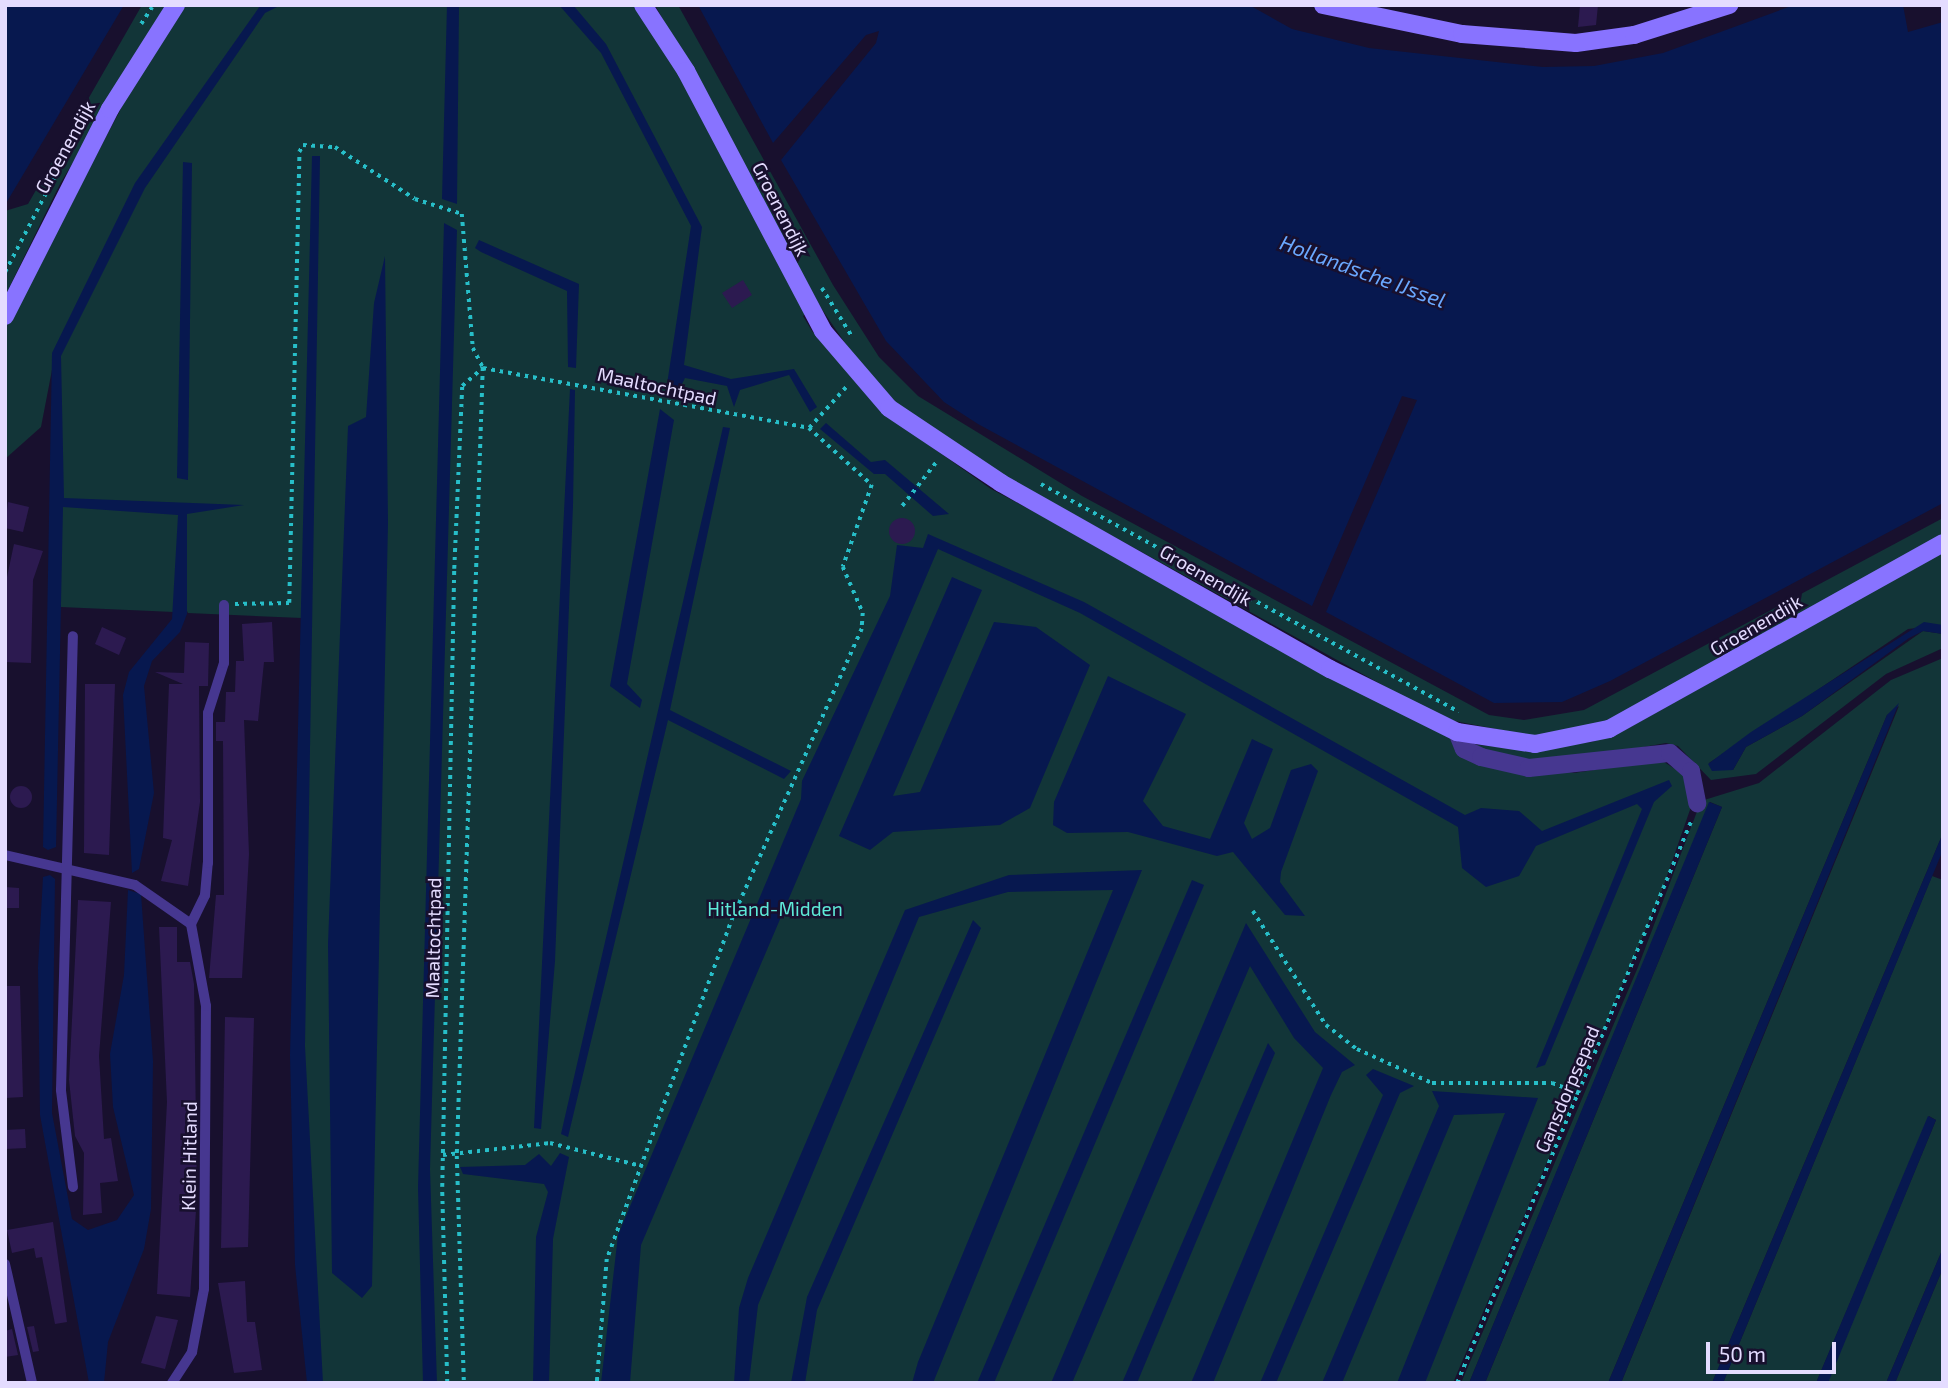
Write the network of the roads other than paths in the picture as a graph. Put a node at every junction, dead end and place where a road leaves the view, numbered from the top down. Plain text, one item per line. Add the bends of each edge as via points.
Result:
1 (176, 5) edge
2 (643, 5) edge
3 (1323, 5) edge
4 (1729, 5) edge
5 (5, 316) edge
6 (1943, 543) edge
7 (224, 604) road end
8 (73, 636) dead end
9 (1457, 732) junction
10 (1697, 803) road end
11 (5, 855) edge
12 (67, 867) junction
13 (191, 924) junction
14 (73, 1187) dead end
15 (5, 1264) edge
16 (32, 1383) edge
17 (172, 1383) edge

1 - 5 street, Groenendijk via 79,164
2 - 9 street, Groenendijk via 686,71 823,331 889,408 1001,483 1330,669
3 - 4 street via 1462,34 1576,43 1634,35
6 - 9 street, Groenendijk via 1609,729 1535,744
7 - 13 lane, Klein Hitland via 224,663 208,713 207,874
8 - 12 lane
9 - 10 street via 1459,743 1473,753 1530,768 1670,753 1691,771
11 - 12 lane
12 - 13 lane via 135,885
12 - 14 lane via 61,1090
13 - 17 lane, Klein Hitland via 205,1006 204,1289 192,1352
15 - 16 lane

